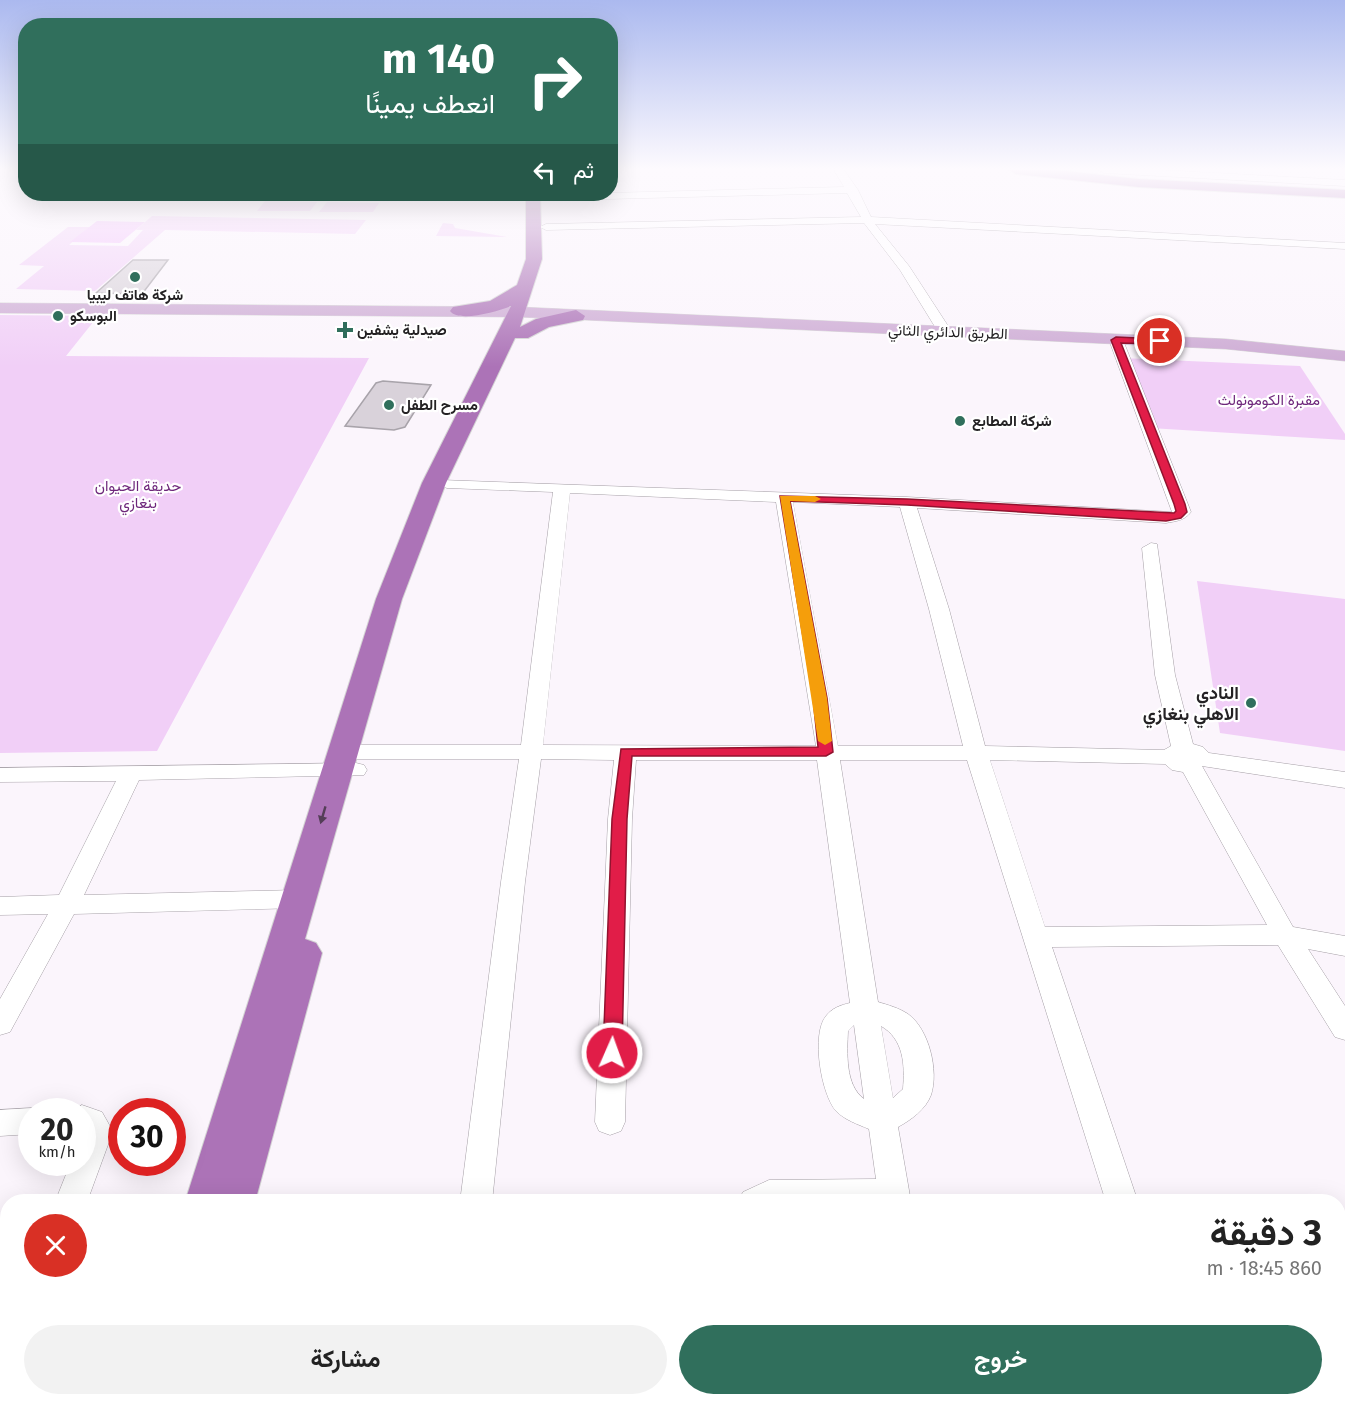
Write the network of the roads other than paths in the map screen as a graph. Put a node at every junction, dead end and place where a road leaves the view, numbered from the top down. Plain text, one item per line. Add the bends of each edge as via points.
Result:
1 (534, 236) edge
2 (546, 236) edge
3 (880, 236) edge
4 (1154, 236) edge
5 (1345, 246) edge
6 (0, 309) edge
7 (459, 313) junction
8 (527, 313) junction
9 (576, 316) junction
10 (945, 332) junction
11 (1116, 340) junction
12 (1345, 356) edge
13 (447, 483) junction
14 (562, 488) junction
15 (784, 498) junction
16 (907, 502) junction
17 (1151, 548) dead end
18 (532, 752) junction
19 (626, 752) junction
20 (826, 752) junction
21 (976, 753) junction
22 (1187, 758) junction
23 (349, 761) junction
24 (131, 774) junction
25 (0, 775) edge
26 (1345, 780) edge
27 (298, 899) junction
28 (67, 904) junction
29 (0, 906) edge
30 (1285, 935) junction
31 (1035, 936) junction
32 (1345, 946) edge
33 (867, 1011) junction
34 (0, 1024) edge
35 (1345, 1029) edge
36 (881, 1120) junction
37 (18, 1122) edge
38 (610, 1122) dead end
39 (0, 1124) edge
40 (81, 1176) edge
41 (74, 1194) edge
42 (209, 1194) edge
43 (234, 1194) edge
44 (477, 1194) edge
45 (894, 1194) edge
46 (1119, 1194) edge

1 - 8 highway
2 - 8 highway via 546,267
3 - 10 street
4 - 5 street
6 - 7 main road
7 - 8 main road
7 - 8 highway via 498,325
7 - 8 highway via 501,305 515,298
8 - 9 highway via 543,323
8 - 9 highway via 553,305
8 - 13 highway
8 - 23 highway via 422,513 389,598
9 - 10 main road, الطريق الدائري الثاني
10 - 11 main road, الطريق الدائري الثاني
11 - 12 main road, الطريق الدائري الثاني via 1226,344
11 - 16 street via 1182,512 1177,516
13 - 14 street
13 - 23 highway
14 - 15 street
14 - 18 street
15 - 16 street
15 - 20 street
16 - 21 street
17 - 22 street via 1171,708
18 - 19 street
18 - 23 street
18 - 44 street
19 - 20 street
19 - 38 street via 620,819
20 - 21 street
20 - 33 street
21 - 22 street
21 - 31 street
22 - 26 street
22 - 30 street
23 - 24 street
23 -> 27 highway
23 - 43 highway
24 - 25 street
24 - 28 street
27 - 28 street
27 - 42 highway
28 - 29 street
28 - 34 street
30 - 31 street
30 - 32 street
30 - 35 street
31 - 46 street
33 - 36 street
33 - 36 street via 844,1016 835,1024 835,1064 840,1094 845,1101
33 - 36 street via 892,1017 908,1030 916,1054 917,1094 900,1111
36 - 45 street
37 - 39 street
40 - 41 street

